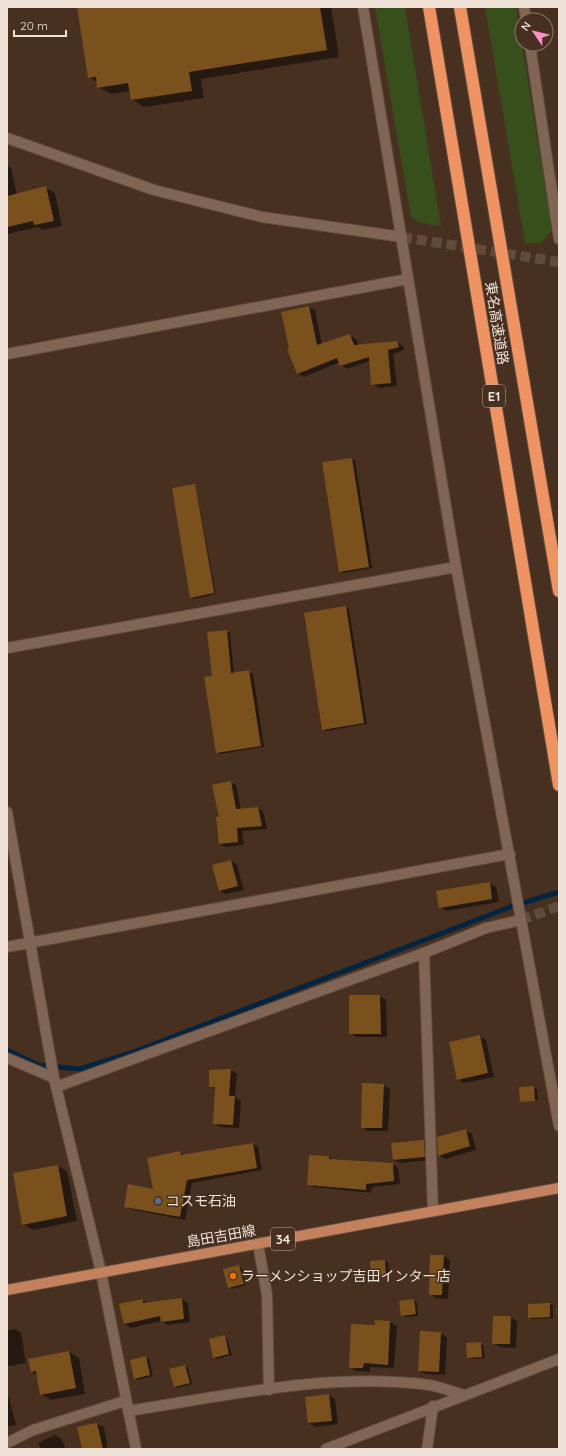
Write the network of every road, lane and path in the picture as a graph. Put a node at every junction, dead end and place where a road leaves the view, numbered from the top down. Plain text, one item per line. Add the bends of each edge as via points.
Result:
1 (363, 7) edge
2 (429, 7) edge
3 (460, 7) edge
4 (531, 52) edge
5 (7, 138) edge
6 (402, 237) junction
7 (559, 239) edge
8 (408, 279) junction
9 (7, 354) edge
10 (456, 567) junction
11 (559, 591) edge
12 (7, 648) edge
13 (559, 786) edge
14 (7, 812) edge
15 (510, 854) junction
16 (521, 918) junction
17 (30, 943) junction
18 (7, 947) edge
19 (424, 953) junction
20 (7, 1058) edge
21 (55, 1081) junction
22 (559, 1126) edge
23 (559, 1188) edge
24 (433, 1211) junction
25 (258, 1244) junction
26 (101, 1272) junction
27 (7, 1290) edge
28 (559, 1359) edge
29 (269, 1390) junction
30 (464, 1395) junction
31 (125, 1401) junction
32 (433, 1406) junction
33 (128, 1411) junction
34 (7, 1443) edge
35 (136, 1449) edge
36 (326, 1449) edge
37 (427, 1449) edge

1 - 6 street
2 - 13 highway, 東名高速道路 / E1
3 - 11 highway, 東名高速道路 / E1
4 - 7 street
5 - 6 street via 154,190 262,217
6 - 8 street
8 - 9 street
8 - 10 street
10 - 12 street
10 - 15 street
14 - 17 street
15 - 16 street
15 - 17 street
16 - 19 street via 486,928
16 - 22 street
17 - 18 street
17 - 21 street
19 - 21 street
19 - 24 street
20 - 21 street
21 - 26 street
23 - 24 main road, 島田吉田線 / 34
24 - 25 main road, 島田吉田線 / 34
25 - 26 main road, 島田吉田線 / 34
25 - 29 street via 267,1295
26 - 27 main road, 島田吉田線 / 34
26 - 31 street
28 - 30 street
29 - 30 street via 294,1386 370,1382 430,1385
29 - 33 street
30 - 32 street
31 - 33 street
31 - 34 street via 33,1430
32 - 36 street
32 - 37 street
33 - 35 street

